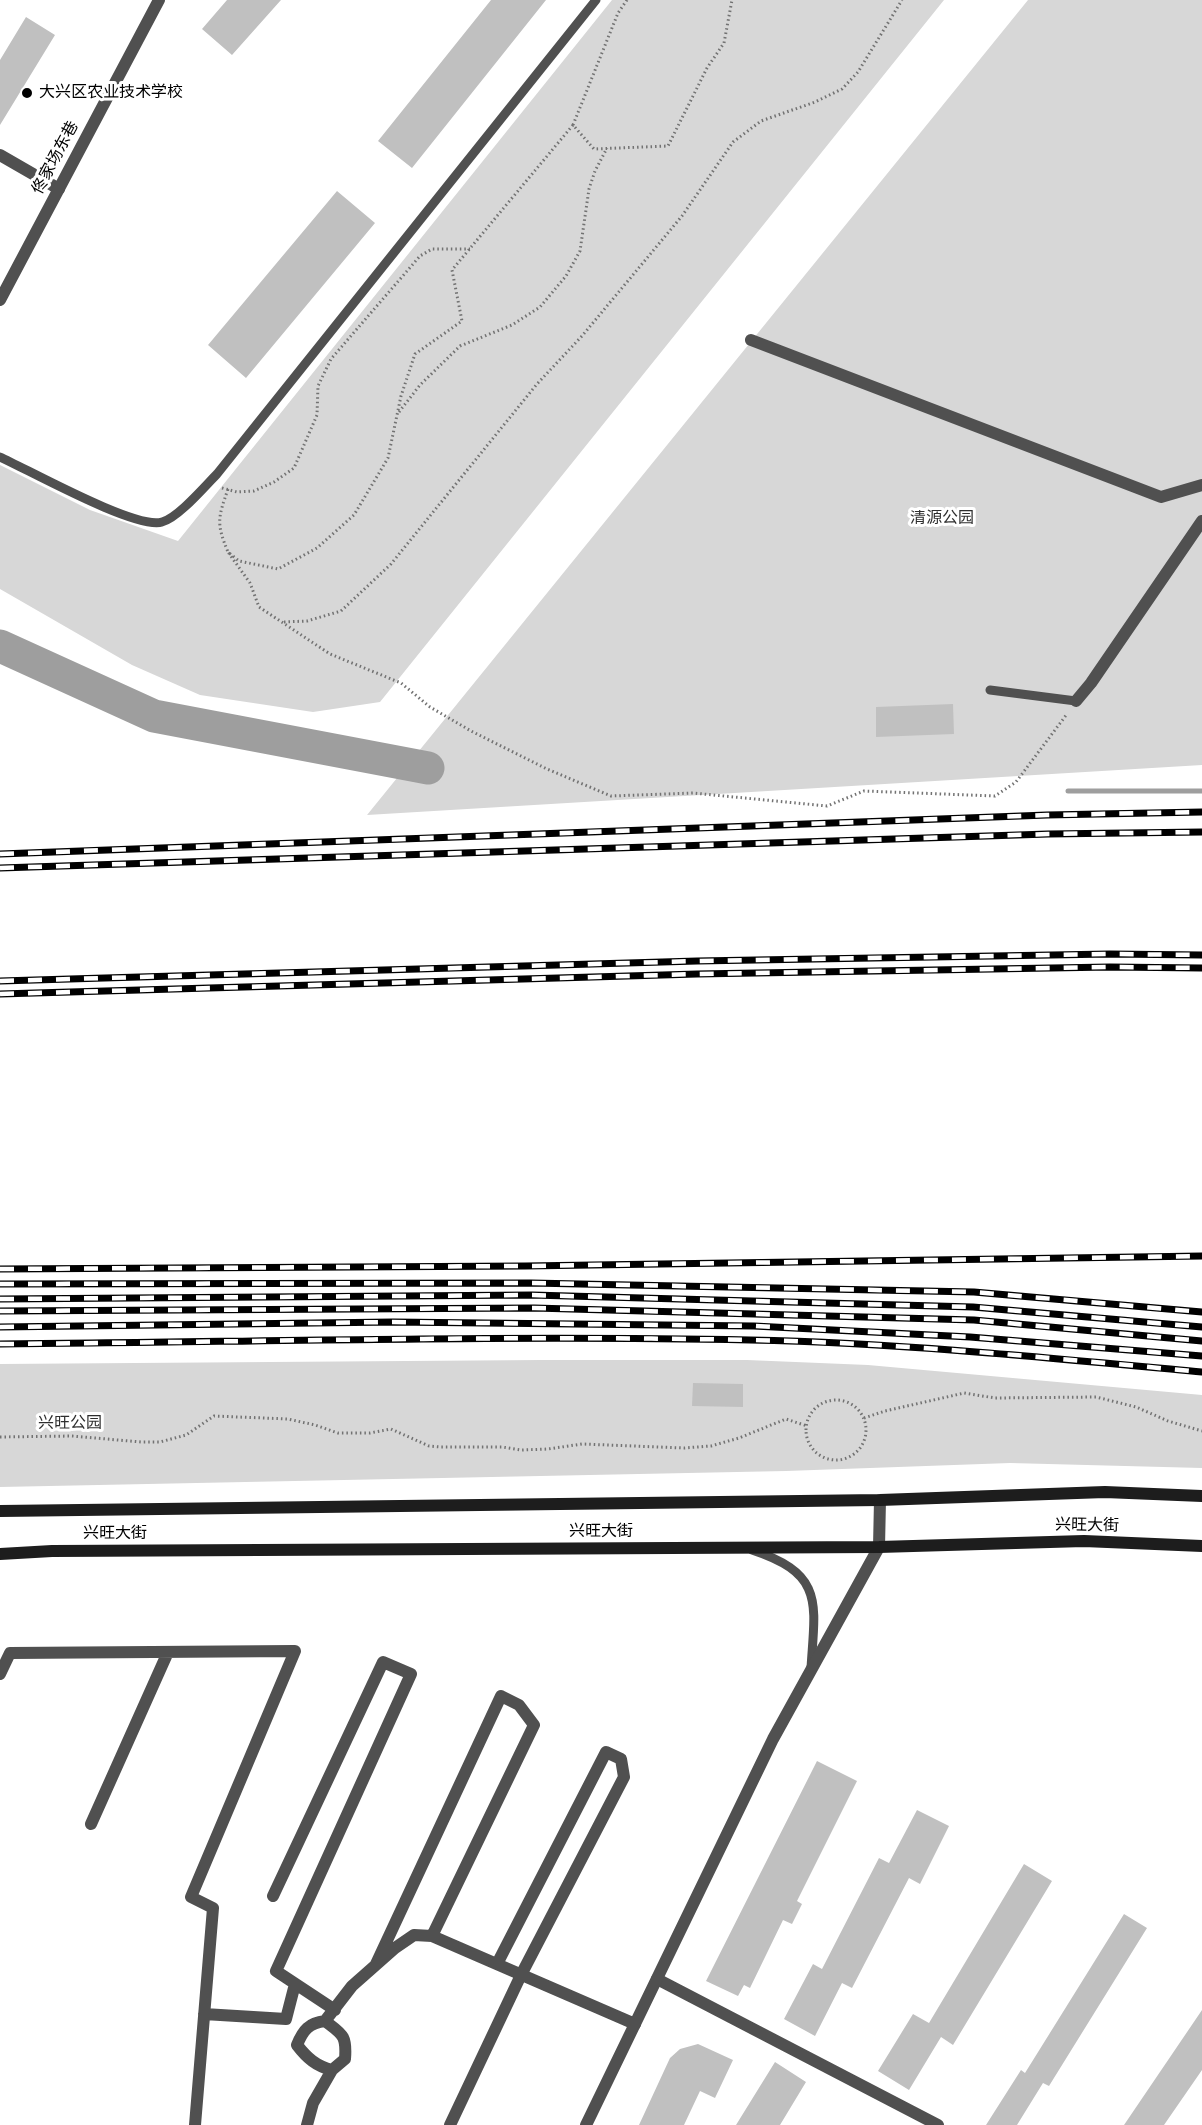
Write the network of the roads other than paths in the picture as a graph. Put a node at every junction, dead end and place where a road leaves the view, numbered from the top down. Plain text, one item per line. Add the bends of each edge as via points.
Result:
1 (159, 0) edge
2 (596, 0) edge
3 (0, 155) edge
4 (59, 189) junction
5 (0, 300) edge
6 (751, 340) dead end
7 (0, 457) edge
8 (1202, 485) edge
9 (1202, 521) edge
10 (990, 690) dead end
11 (1076, 701) joint
12 (1202, 1496) edge
13 (880, 1500) junction
14 (0, 1511) edge
15 (1202, 1546) edge
16 (879, 1547) junction
17 (744, 1548) junction
18 (0, 1554) edge
19 (168, 1652) junction
20 (811, 1670) junction
21 (0, 1674) edge
22 (91, 1824) dead end
23 (273, 1896) dead end
24 (432, 1936) junction
25 (376, 1964) junction
26 (497, 1964) junction
27 (521, 1975) junction
28 (657, 1979) junction
29 (295, 1984) junction
30 (335, 2010) junction
31 (204, 2014) junction
32 (325, 2021) junction
33 (635, 2024) junction
34 (332, 2070) junction
35 (195, 2125) edge
36 (307, 2125) edge
37 (450, 2125) edge
38 (586, 2125) edge
39 (938, 2125) edge

1 - 4 street, 佟家场东巷
2 - 7 lane via 210,481 183,508 162,522 143,522
3 - 4 street
4 - 5 street, 佟家场东巷
6 - 8 street via 1161,497
9 - 11 street
10 - 11 lane
12 - 13 main road, 兴旺大街 via 1105,1492
13 - 14 main road, 兴旺大街
13 - 16 street
15 - 16 main road, 兴旺大街 via 1084,1541
16 - 17 main road, 兴旺大街
16 - 20 street
17 - 18 main road, 兴旺大街
17 - 20 lane via 776,1558 797,1572 810,1588 814,1610
19 - 21 street via 10,1653
19 - 22 street
19 - 31 street via 296,1651 191,1897 213,1908
20 - 28 street via 773,1739
23 - 29 street via 383,1662 411,1674 276,1971
24 - 25 street via 414,1935
24 - 25 street via 534,1725 519,1705 501,1696
24 - 26 street
25 - 30 street via 352,1986
26 - 27 street
26 - 27 street via 606,1752 621,1760 624,1777
27 - 33 street
27 - 37 street
28 - 33 street
28 - 39 street
29 - 30 street
29 - 31 street via 286,2019
30 - 32 street
31 - 35 street
32 - 34 street via 346,2043 345,2059
32 - 34 street via 312,2023 297,2044 319,2067
33 - 38 street
34 - 36 street via 313,2103

